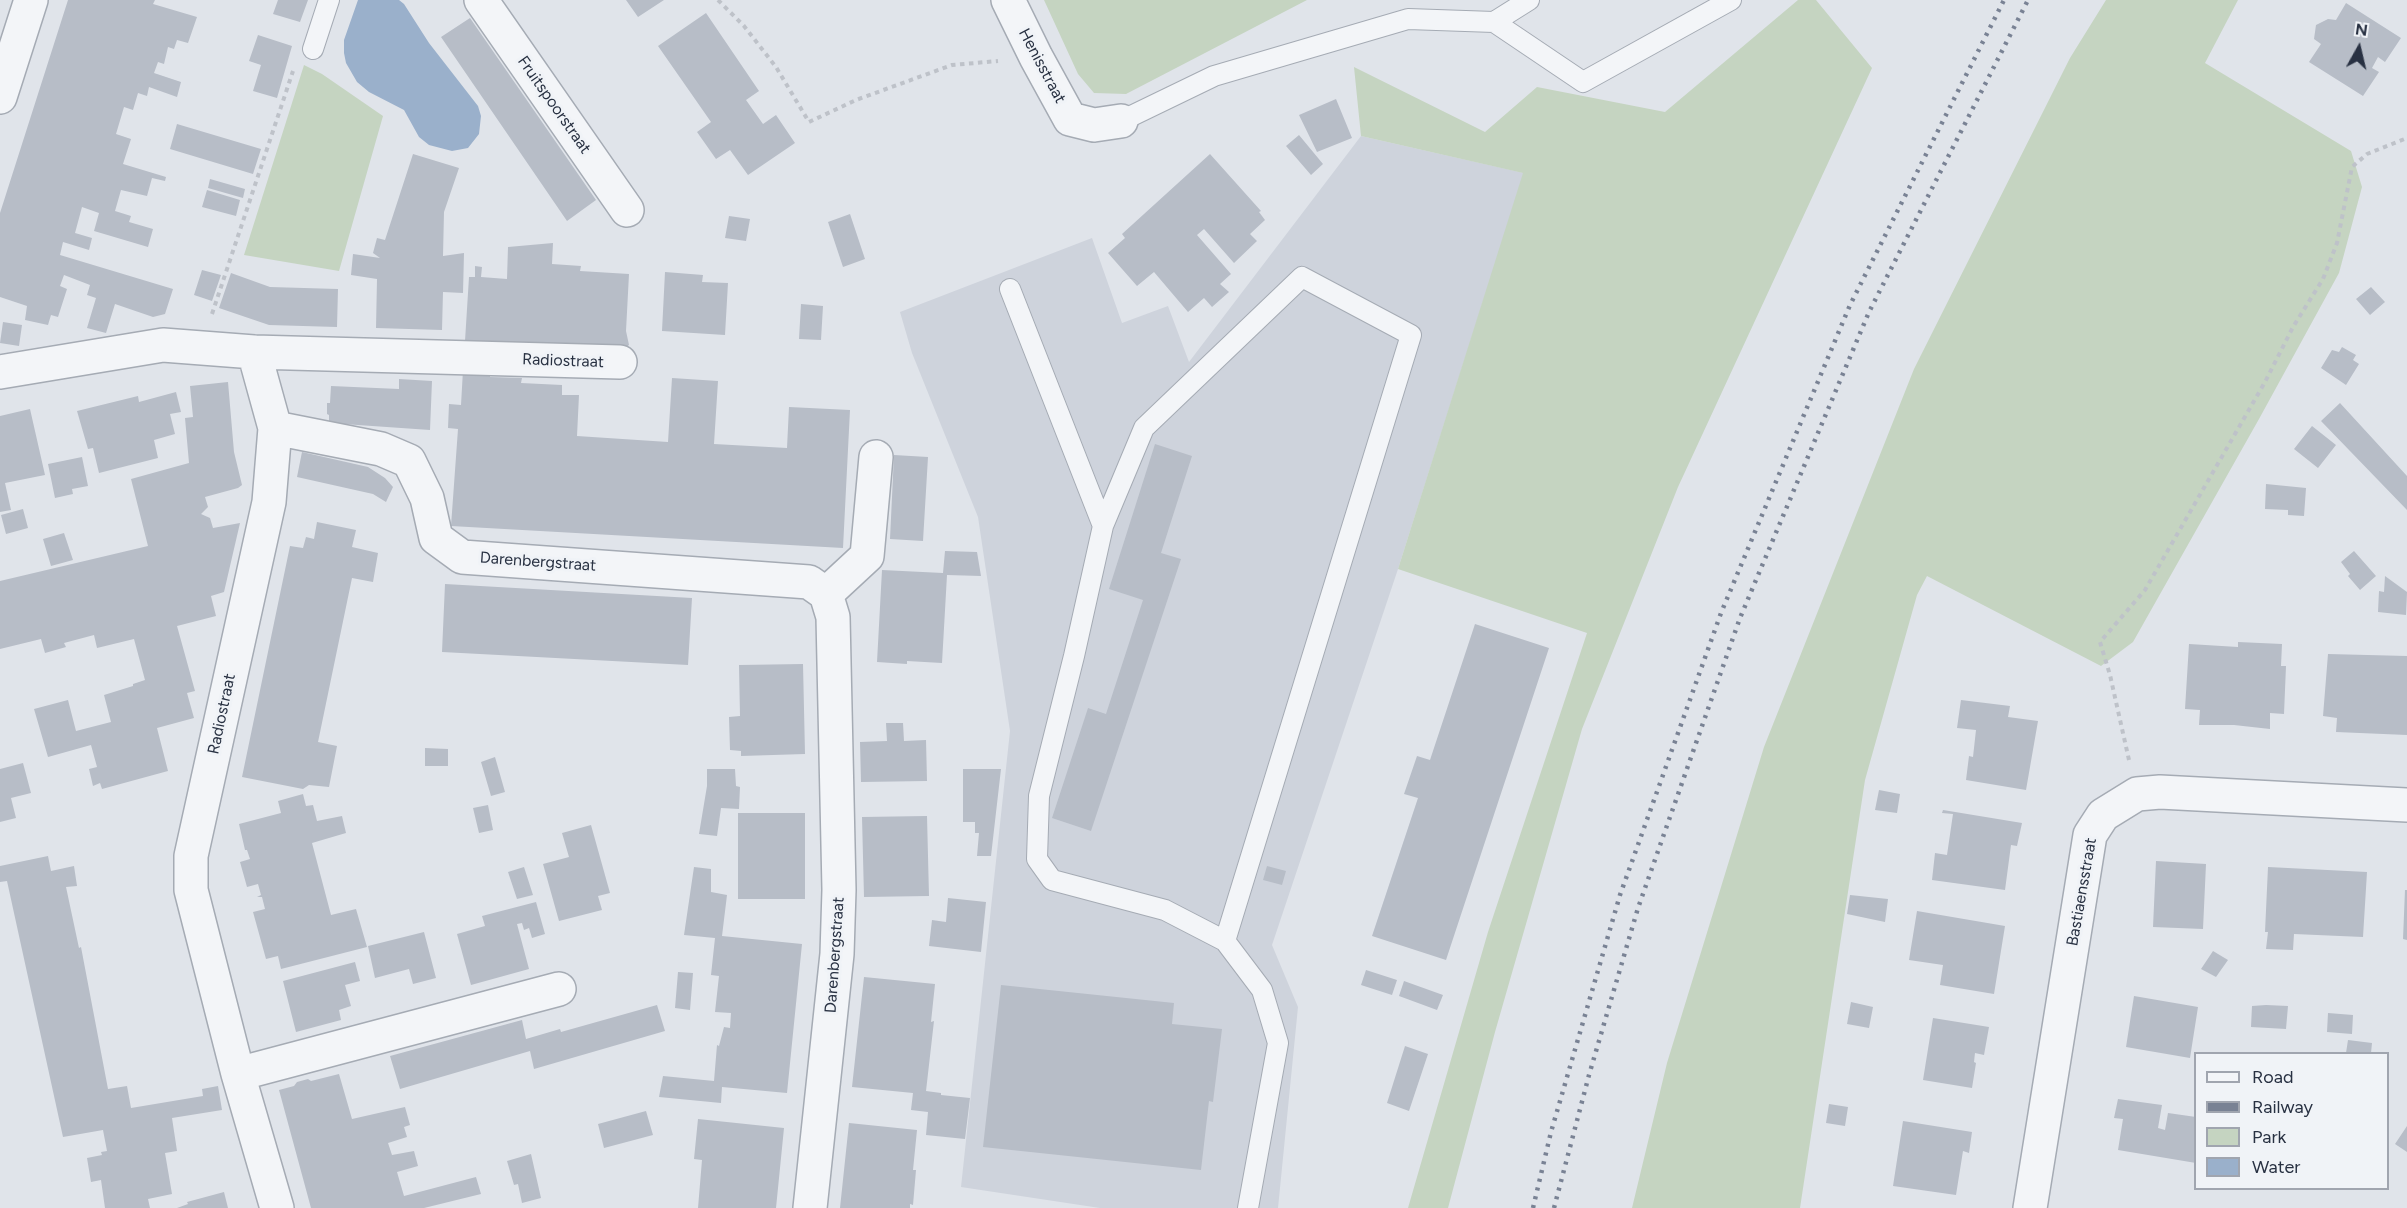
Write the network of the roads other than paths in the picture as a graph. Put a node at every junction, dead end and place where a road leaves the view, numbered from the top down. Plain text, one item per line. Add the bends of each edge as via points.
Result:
1 (31, 0) edge
2 (329, 0) edge
3 (481, 0) edge
4 (1008, 0) edge
5 (1529, 0) edge
6 (1731, 0) edge
7 (1494, 22) junction
8 (313, 49) road end
9 (0, 97) edge
10 (1121, 121) joint
11 (627, 210) dead end
12 (1010, 289) dead end
13 (254, 352) junction
14 (620, 362) dead end
15 (0, 372) edge
16 (274, 428) junction
17 (876, 457) dead end
18 (1103, 526) junction
19 (826, 594) junction
20 (2407, 805) edge
21 (1225, 941) junction
22 (559, 989) dead end
23 (238, 1074) junction
24 (277, 1208) edge
25 (810, 1208) edge
26 (1248, 1208) edge
27 (2030, 1208) edge

1 - 9 street
2 - 8 lane
3 - 11 street, Fruitspoorstraat
4 - 10 street, Henisstraat via 1071,119 1094,125
5 - 7 lane
6 - 7 lane via 1583,82
7 - 10 lane via 1408,19 1214,75
12 - 18 lane
13 - 14 street, Radiostraat
13 - 15 street, Radiostraat via 163,345
13 - 16 street, Radiostraat
16 - 19 street, Darenbergstraat via 381,449 408,461 427,498 436,538 462,557 809,582
16 - 23 street, Radiostraat via 269,502 191,856 191,890
17 - 19 street via 867,556
18 - 21 lane via 1039,796 1037,859 1052,880 1166,910
18 - 21 lane via 1144,428 1302,277 1411,335
19 - 25 street, Darenbergstraat via 833,617 840,890 837,954
20 - 27 street, Bastiaensstraat via 2160,792 2137,794 2103,815 2090,835
21 - 26 lane via 1262,990 1278,1043
22 - 23 street
23 - 24 street, Radiostraat

